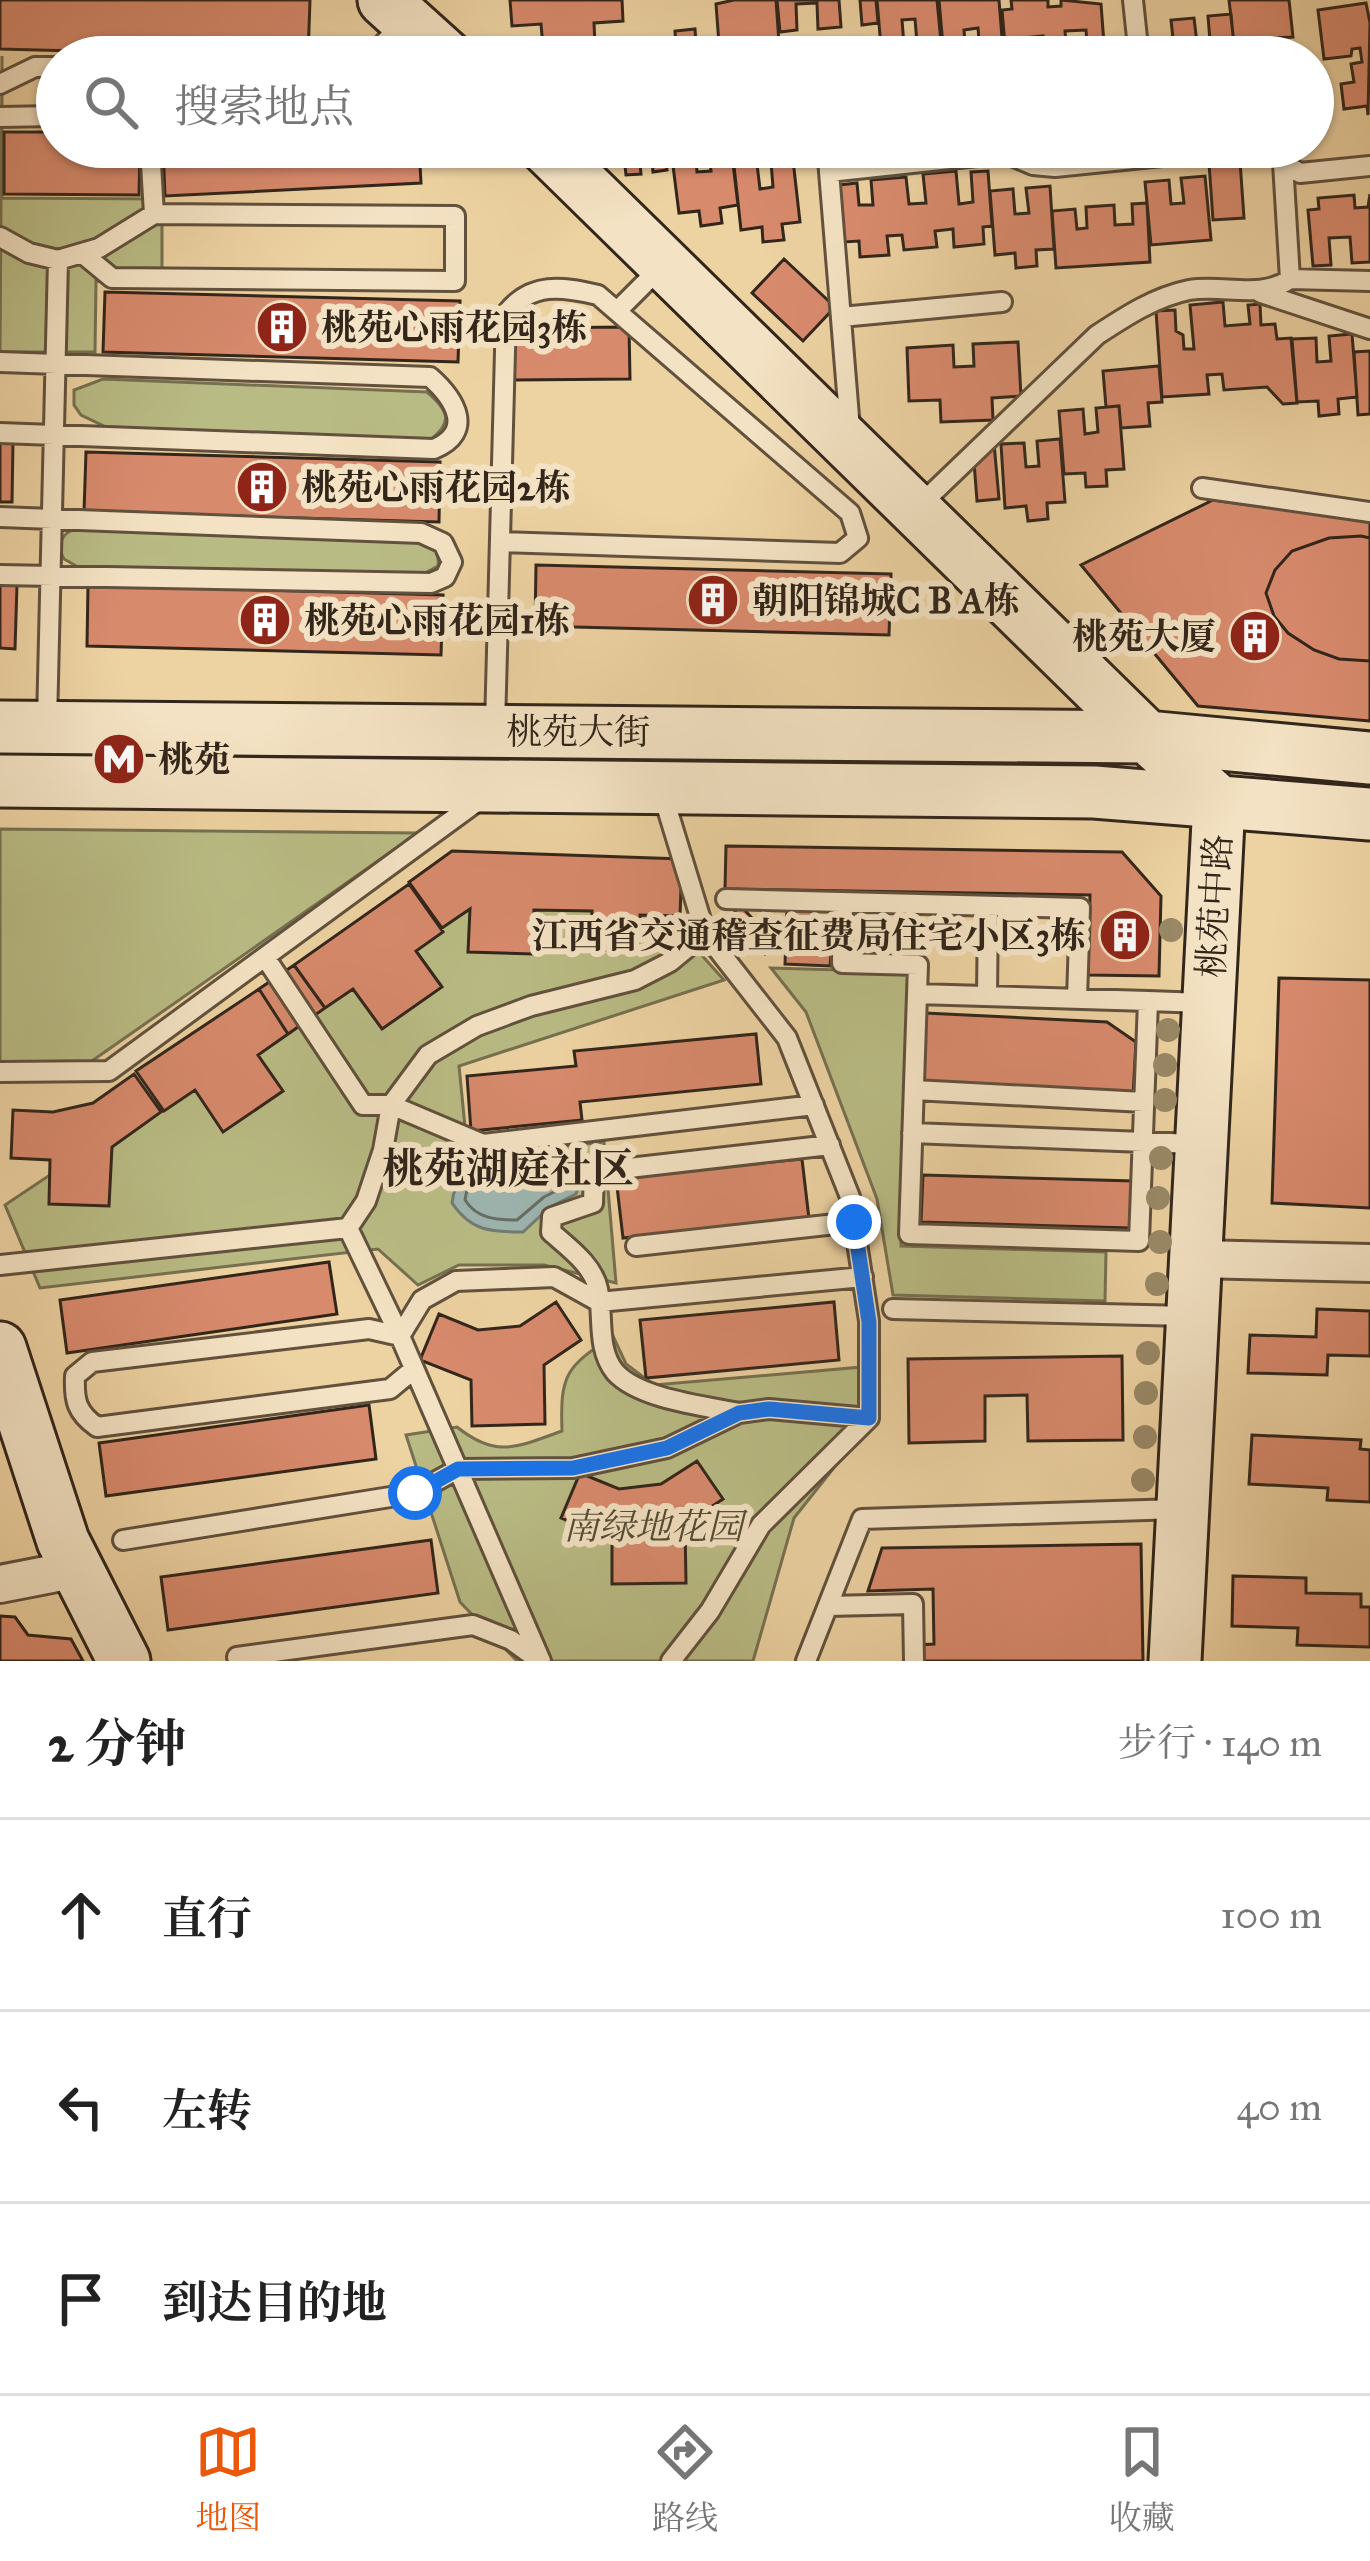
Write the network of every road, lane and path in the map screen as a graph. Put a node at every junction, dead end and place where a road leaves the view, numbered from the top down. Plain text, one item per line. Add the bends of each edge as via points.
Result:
1 (1132, 0) edge
2 (395, 10) edge
3 (424, 36) edge
4 (1136, 36) edge
5 (36, 67) edge
6 (0, 85) edge
7 (36, 116) edge
8 (0, 117) edge
9 (1370, 166) edge
10 (1334, 167) edge
11 (151, 168) edge
12 (567, 168) edge
13 (829, 168) edge
14 (866, 168) edge
15 (1291, 168) edge
16 (829, 172) junction
17 (154, 214) junction
18 (0, 238) edge
19 (83, 254) junction
20 (58, 260) junction
21 (665, 263) junction
22 (1290, 279) junction
23 (1370, 280) edge
24 (1253, 290) junction
25 (1002, 302) dead end
26 (617, 311) junction
27 (841, 317) junction
28 (1370, 329) edge
29 (0, 362) edge
30 (56, 365) junction
31 (0, 434) edge
32 (54, 435) junction
33 (851, 446) junction
34 (1202, 488) dead end
35 (915, 509) junction
36 (1370, 512) edge
37 (0, 518) edge
38 (52, 519) junction
39 (500, 542) junction
40 (0, 574) edge
41 (50, 575) junction
42 (23, 727) edge
43 (495, 730) junction
44 (1147, 737) junction
45 (1370, 758) edge
46 (0, 781) edge
47 (497, 786) junction
48 (660, 788) junction
49 (1219, 802) junction
50 (1370, 814) edge
51 (726, 899) dead end
52 (844, 902) junction
53 (988, 906) junction
54 (705, 933) junction
55 (265, 957) junction
56 (917, 994) junction
57 (987, 995) junction
58 (1077, 999) junction
59 (1148, 1001) junction
60 (1209, 1004) junction
61 (0, 1072) edge
62 (914, 1090) junction
63 (1144, 1102) junction
64 (391, 1105) junction
65 (814, 1105) junction
66 (912, 1133) junction
67 (1142, 1142) junction
68 (830, 1144) junction
69 (1201, 1144) junction
70 (854, 1222) junction
71 (348, 1228) junction
72 (637, 1246) dead end
73 (1196, 1259) junction
74 (1370, 1263) edge
75 (0, 1265) edge
76 (862, 1276) junction
77 (598, 1302) junction
78 (893, 1309) dead end
79 (1193, 1316) junction
80 (400, 1336) junction
81 (0, 1348) edge
82 (414, 1369) junction
83 (739, 1413) junction
84 (869, 1418) junction
85 (458, 1469) junction
86 (1183, 1508) junction
87 (123, 1540) dead end
88 (77, 1569) junction
89 (13, 1582) edge
90 (828, 1606) junction
91 (237, 1657) dead end
92 (124, 1661) edge
93 (540, 1661) edge
94 (671, 1661) edge
95 (806, 1661) edge
96 (914, 1661) edge
97 (1175, 1661) edge

1 - 4 lane
2 - 3 main road
5 - 6 lane
7 - 8 lane
9 - 10 lane
11 - 17 lane
12 - 21 main road, 桃苑中路
13 - 16 lane
14 - 16 lane
15 - 22 lane
16 - 27 lane
17 - 19 lane
17 - 19 lane via 455,216 455,281 112,278
18 - 20 lane
19 - 20 lane
20 - 30 lane
21 - 26 lane
21 - 33 main road, 桃苑中路
22 - 23 lane
22 - 24 lane
24 - 28 lane
24 - 35 lane via 1190,290 1127,315
25 - 27 lane
26 - 39 lane via 598,295 563,287 537,289 506,314
26 - 39 lane via 850,513 858,538 840,553
27 - 33 lane
29 - 30 lane
30 - 32 lane
30 - 32 lane via 430,377 459,414 455,434 434,448
31 - 32 lane
32 - 38 lane
33 - 35 main road, 桃苑中路
34 - 36 lane
35 - 44 main road, 桃苑中路
37 - 38 lane
38 - 41 lane
38 - 41 lane via 421,533 442,543 452,562 431,584
39 - 43 lane
40 - 41 lane
41 - 42 lane
42 - 43 main road, 桃苑大街
43 - 44 main road, 桃苑大街
44 - 45 main road, 桃苑大街
44 - 49 main road, 桃苑中路
46 - 47 main road, 桃苑大街
47 - 48 main road, 桃苑大街
47 - 55 lane
48 - 49 main road, 桃苑大街 via 1094,792
48 - 54 lane
49 - 50 main road, 桃苑大街
49 - 60 main road, 桃苑中路
51 - 52 lane
52 - 53 lane
52 - 56 lane via 842,963 918,965
53 - 57 lane
53 - 58 lane via 1080,908
54 - 64 lane via 635,980 477,1026 428,1055
54 - 65 lane via 788,1039
55 - 61 lane via 109,1071
55 - 64 lane via 363,1105
56 - 57 lane
56 - 62 lane
57 - 58 lane
58 - 59 lane
59 - 60 lane
59 - 63 lane
60 - 69 main road, 桃苑中路
62 - 63 lane
62 - 66 lane
63 - 67 lane
64 - 65 lane via 483,1144
64 - 71 lane via 366,1201
65 - 68 lane
66 - 67 lane
66 - 67 lane via 909,1234 1139,1241
67 - 69 lane
68 - 70 lane
68 - 77 lane via 593,1172 593,1203 552,1217 551,1232 586,1265
69 - 73 main road, 桃苑中路
70 - 72 lane
70 - 76 lane
71 - 75 lane
71 - 80 lane
73 - 74 street
73 - 79 main road, 桃苑中路
76 - 77 lane
76 - 84 lane
77 - 80 lane via 554,1277 456,1281 422,1300
77 - 83 lane via 615,1372 651,1394
78 - 79 lane
79 - 86 main road, 桃苑中路
80 - 82 lane
80 - 82 lane via 369,1330 92,1362 75,1376 74,1401 97,1426 390,1389
81 - 88 main road
82 - 85 lane
83 - 84 lane
83 - 85 lane via 667,1448 573,1468
84 - 94 lane via 761,1525
85 - 87 lane via 415,1493
85 - 93 lane
86 - 90 lane via 862,1519
86 - 97 main road, 桃苑中路
88 - 89 street
88 - 92 main road
90 - 95 lane
90 - 96 lane via 913,1604
91 - 93 lane via 473,1625

